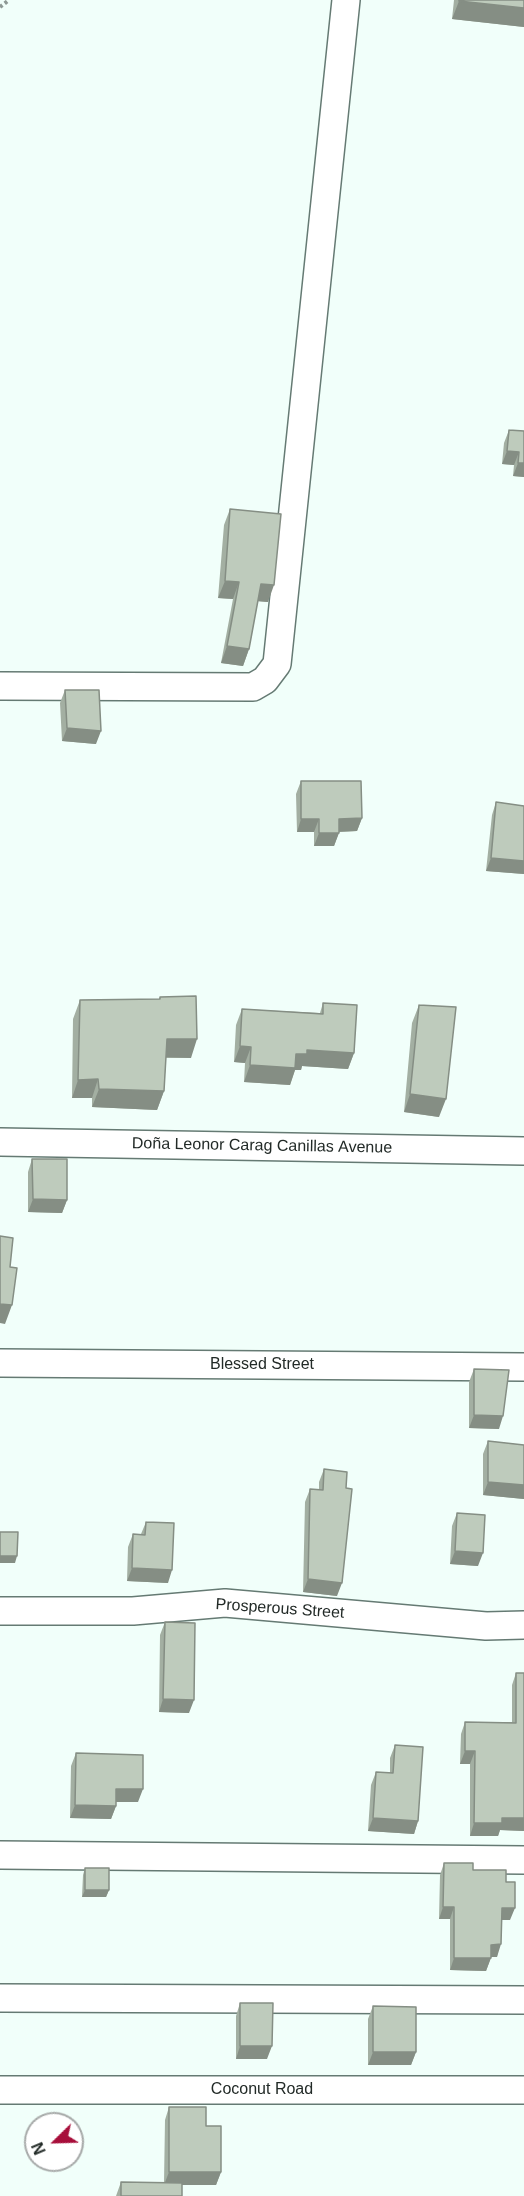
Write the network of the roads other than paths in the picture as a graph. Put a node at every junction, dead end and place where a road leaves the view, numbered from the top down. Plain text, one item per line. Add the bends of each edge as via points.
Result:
1 (346, 0) edge
2 (0, 687) edge
3 (0, 1142) edge
4 (524, 1151) edge
5 (0, 1363) edge
6 (524, 1367) edge
7 (0, 1611) edge
8 (524, 1625) edge
9 (0, 1855) edge
10 (524, 1860) edge
11 (0, 1998) edge
12 (524, 2000) edge
13 (0, 2090) edge
14 (524, 2090) edge

1 - 2 street via 277,664 265,680 253,687
3 - 4 street, Doña Leonor Carag Canillas Avenue
5 - 6 street, Blessed Street
7 - 8 street, Prosperous Street via 133,1611 225,1603 486,1626
9 - 10 street
11 - 12 street
13 - 14 street, Coconut Road

